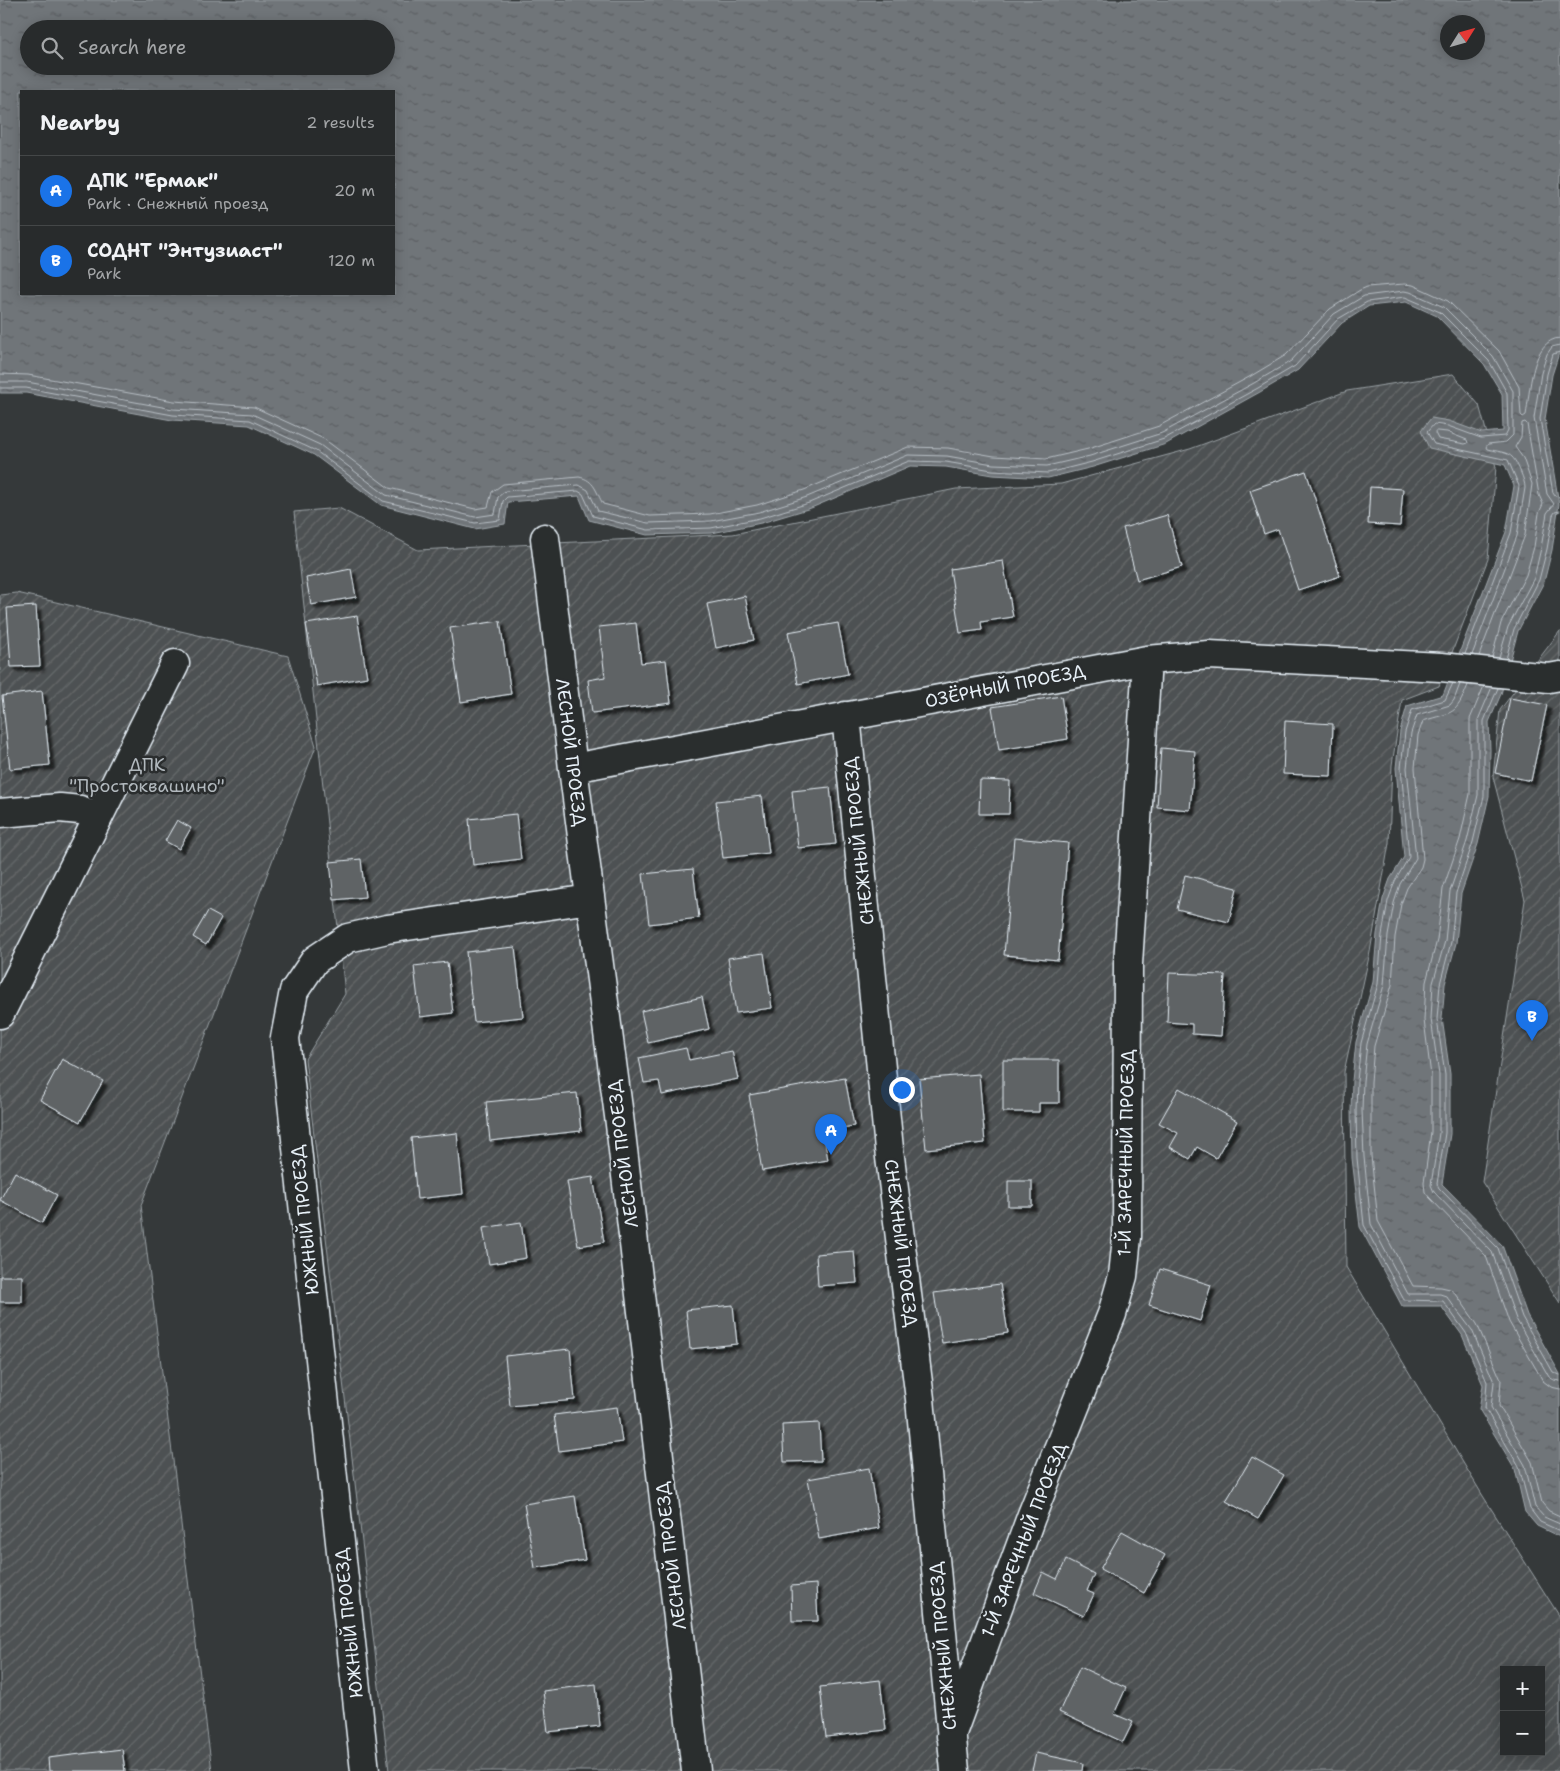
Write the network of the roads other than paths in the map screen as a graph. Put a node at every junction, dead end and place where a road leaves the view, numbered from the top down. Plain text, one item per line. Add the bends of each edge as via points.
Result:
1 (545, 538) dead end
2 (1147, 660) junction
3 (176, 664) dead end
4 (1560, 676) edge
5 (846, 716) junction
6 (573, 768) junction
7 (0, 813) edge
8 (99, 816) junction
9 (590, 899) junction
10 (0, 1014) edge
11 (951, 1736) junction
12 (365, 1771) edge
13 (696, 1771) edge
14 (955, 1771) edge

1 - 6 street, ЛЕСНОЙ ПРОЕЗД
2 - 4 street, ОЗЁРНЫЙ ПРОЕЗД via 1209,655 1441,667 1550,678
2 - 5 street, ОЗЁРНЫЙ ПРОЕЗД
2 - 11 street, 1-Й ЗАРЕЧНЫЙ ПРОЕЗД via 1128,964 1127,1237 1123,1276 1112,1314 1031,1517
3 - 8 street
5 - 6 street, ОЗЁРНЫЙ ПРОЕЗД
5 - 11 street, СНЕЖНЫЙ ПРОЕЗД via 889,1149 920,1399
6 - 9 street, ЛЕСНОЙ ПРОЕЗД
7 - 8 street via 60,808
8 - 10 street
9 - 12 street, ЮЖНЫЙ ПРОЕЗД via 387,929 348,938 315,960 294,991 285,1038
9 - 13 street, ЛЕСНОЙ ПРОЕЗД via 619,1116
11 - 14 street, СНЕЖНЫЙ ПРОЕЗД

